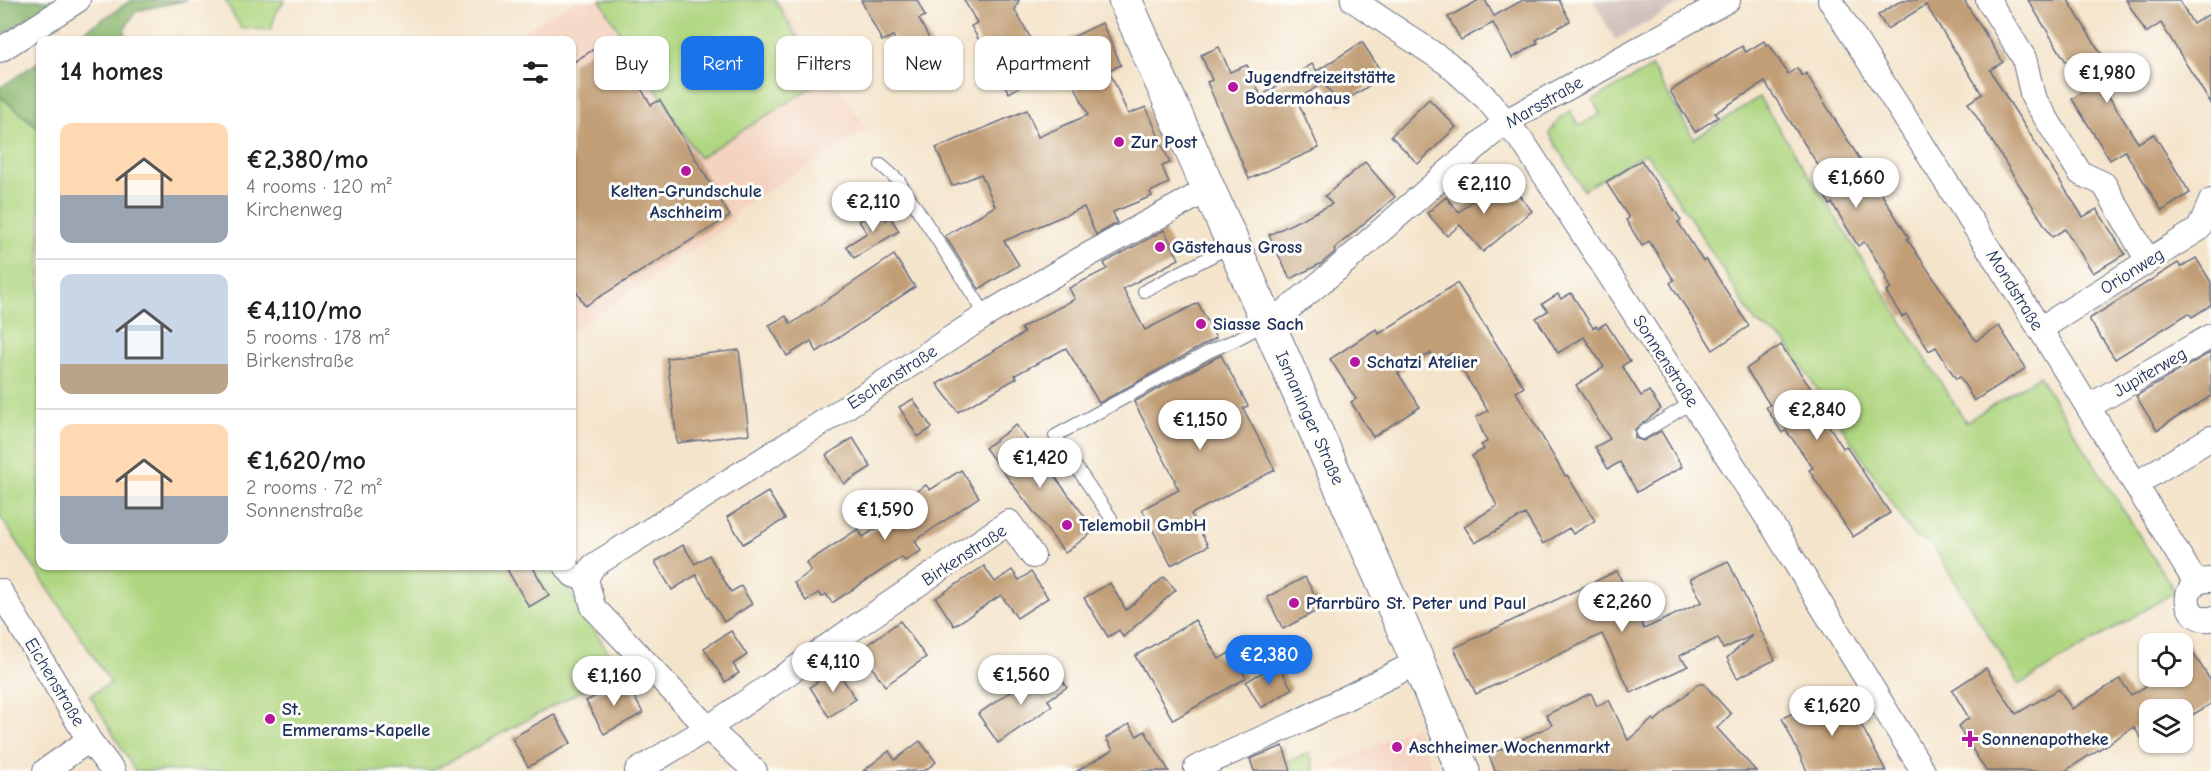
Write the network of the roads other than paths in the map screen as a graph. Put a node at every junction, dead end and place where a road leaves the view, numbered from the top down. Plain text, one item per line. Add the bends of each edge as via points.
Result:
1 (78, 0) edge
2 (1125, 0) edge
3 (1353, 0) edge
4 (1728, 0) edge
5 (1830, 0) edge
6 (1988, 0) edge
7 (0, 50) edge
8 (1505, 122) junction
9 (881, 165) dead end
10 (1209, 189) junction
11 (2211, 201) edge
12 (1234, 245) junction
13 (2148, 261) junction
14 (1144, 291) dead end
15 (986, 315) junction
16 (1268, 322) junction
17 (2040, 329) junction
18 (2211, 336) edge
19 (1693, 402) junction
20 (2088, 408) junction
21 (1642, 433) dead end
22 (2211, 438) edge
23 (2136, 484) junction
24 (1111, 519) dead end
25 (1033, 555) dead end
26 (576, 572) edge
27 (2204, 581) edge
28 (0, 591) edge
29 (2211, 619) edge
30 (1418, 662) junction
31 (708, 729) junction
32 (89, 740) junction
33 (1196, 768) dead end
34 (45, 771) edge
35 (113, 771) edge
36 (637, 771) edge
37 (755, 771) edge
38 (1463, 771) edge
39 (1923, 771) edge

1 - 7 street
2 - 10 main road, Ismaninger Straße
3 - 8 street, Sonnenstraße via 1447,63 1486,98
4 - 8 street, Marsstraße
5 - 17 street, Mondstraße
6 - 13 street via 2024,58 2033,97 2080,173 2104,184
8 - 16 street, Marsstraße via 1336,270
8 - 19 street, Sonnenstraße via 1526,145
9 - 15 lane via 899,181
10 - 12 main road, Ismaninger Straße
10 - 15 street, Eschenstraße
11 - 13 street, Orionweg via 2199,229
12 - 14 lane
12 - 16 main road, Ismaninger Straße
13 - 17 street, Orionweg
15 - 26 street, Eschenstraße via 828,419 593,566
16 - 24 lane via 1055,436
16 - 30 main road, Ismaninger Straße
17 - 20 street, Mondstraße
18 - 20 street, Jupiterweg
19 - 21 lane
19 - 39 street, Sonnenstraße
20 - 23 street, Mondstraße
22 - 23 street
23 - 27 street, Mondstraße
25 - 31 street, Birkenstraße via 1009,522
26 - 31 street via 593,607
27 - 29 street, Mondstraße via 2188,592 2188,605 2195,615
28 - 32 street, Eichenstraße
30 - 33 street
30 - 38 main road, Ismaninger Straße
31 - 36 street
31 - 37 street
32 - 34 street
32 - 35 street, Eichenstraße

